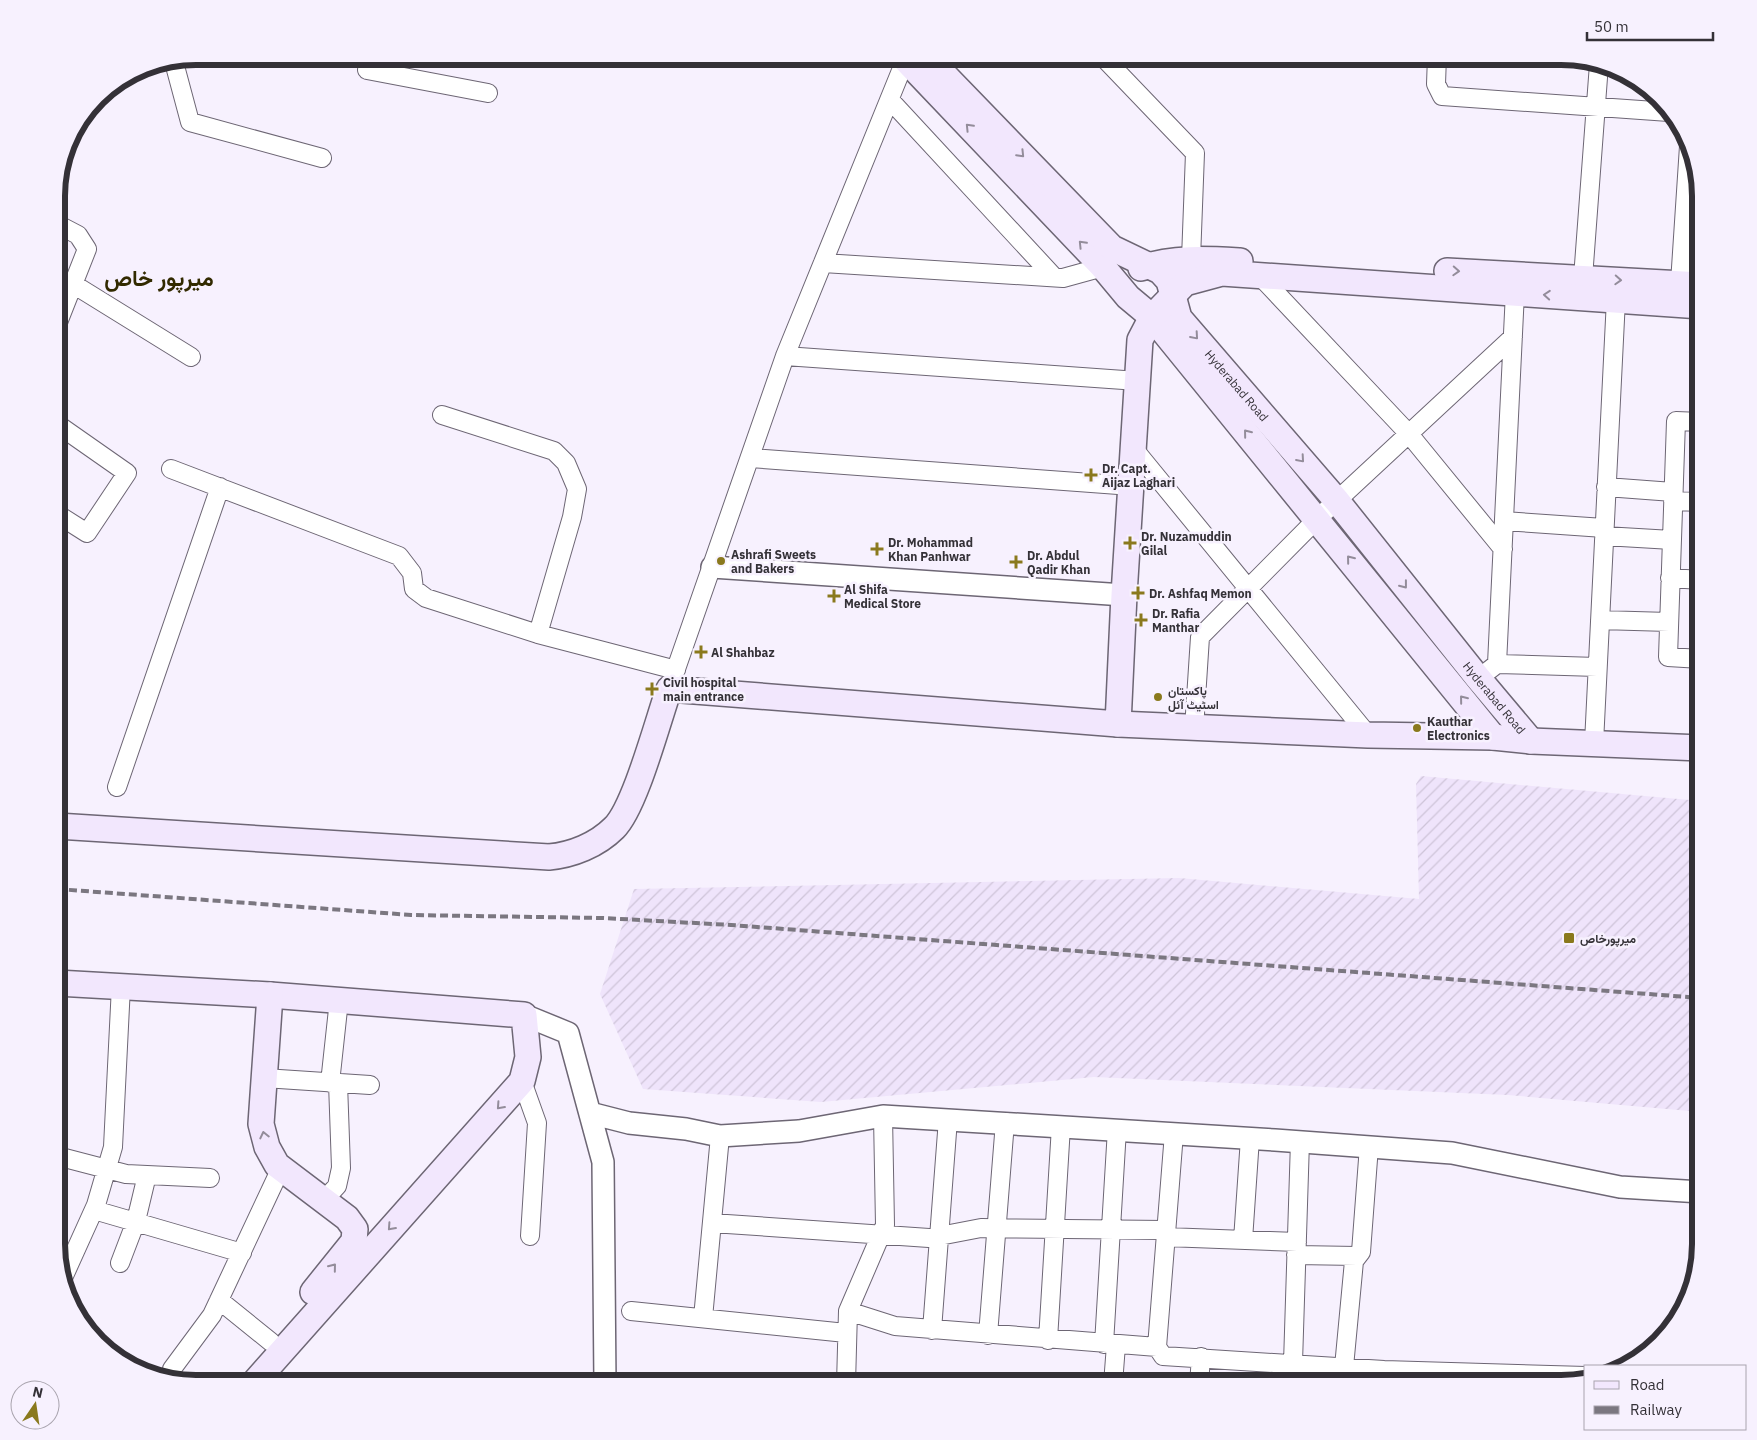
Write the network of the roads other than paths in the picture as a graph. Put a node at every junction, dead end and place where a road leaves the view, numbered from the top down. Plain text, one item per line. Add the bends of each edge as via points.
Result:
1 (368, 65) edge
2 (906, 65) edge
3 (917, 65) edge
4 (918, 65) edge
5 (1111, 65) edge
6 (1437, 65) edge
7 (175, 67) edge
8 (1598, 71) edge
9 (488, 93) dead end
10 (890, 100) junction
11 (1596, 107) junction
12 (1660, 111) edge
13 (322, 158) dead end
14 (1689, 172) edge
15 (65, 228) edge
16 (1191, 259) junction
17 (823, 263) junction
18 (1148, 266) junction
19 (1103, 267) junction
20 (1260, 276) junction
21 (1054, 277) junction
22 (1583, 278) junction
23 (72, 284) junction
24 (1691, 284) edge
25 (1125, 291) junction
26 (1514, 292) junction
27 (1172, 294) junction
28 (1616, 299) junction
29 (65, 303) edge
30 (1692, 305) edge
31 (1152, 317) junction
32 (1513, 337) junction
33 (785, 356) junction
34 (191, 358) dead end
35 (1138, 381) junction
36 (442, 415) dead end
37 (1692, 422) edge
38 (65, 430) edge
39 (1408, 434) junction
40 (1134, 450) junction
41 (750, 458) junction
42 (171, 469) dead end
43 (1132, 486) junction
44 (220, 487) junction
45 (1606, 487) junction
46 (1673, 496) junction
47 (1337, 500) junction
48 (1692, 500) edge
49 (1317, 519) junction
50 (65, 520) edge
51 (1504, 521) junction
52 (1604, 532) junction
53 (1672, 540) junction
54 (1503, 549) junction
55 (712, 567) junction
56 (1670, 578) junction
57 (1692, 579) edge
58 (1249, 588) junction
59 (1124, 595) junction
60 (1600, 620) junction
61 (1669, 622) junction
62 (538, 634) junction
63 (1692, 658) edge
64 (1598, 667) junction
65 (1488, 671) junction
66 (673, 679) junction
67 (1118, 724) junction
68 (1194, 729) junction
69 (1368, 735) junction
70 (1494, 737) junction
71 (1531, 741) junction
72 (1594, 743) junction
73 (1692, 748) edge
74 (117, 787) dead end
75 (65, 827) edge
76 (65, 983) edge
77 (121, 986) junction
78 (270, 995) junction
79 (338, 1000) junction
80 (524, 1014) junction
81 (264, 1078) junction
82 (522, 1081) junction
83 (334, 1083) junction
84 (370, 1085) dead end
85 (590, 1113) junction
86 (883, 1116) junction
87 (948, 1119) junction
88 (1005, 1122) junction
89 (1061, 1126) junction
90 (1117, 1129) junction
91 (1174, 1133) junction
92 (720, 1136) junction
93 (1250, 1138) junction
94 (1300, 1141) junction
95 (1369, 1146) junction
96 (65, 1158) edge
97 (282, 1168) junction
98 (108, 1170) junction
99 (148, 1175) junction
100 (210, 1178) dead end
101 (1692, 1191) edge
102 (324, 1200) junction
103 (94, 1210) junction
104 (136, 1221) junction
105 (712, 1223) junction
106 (998, 1228) junction
107 (1055, 1228) junction
108 (1111, 1230) junction
109 (881, 1234) junction
110 (1166, 1234) junction
111 (530, 1236) dead end
112 (941, 1236) junction
113 (1243, 1240) junction
114 (1297, 1248) junction
115 (242, 1252) junction
116 (1357, 1256) junction
117 (120, 1262) dead end
118 (68, 1268) edge
119 (219, 1300) junction
120 (632, 1311) dead end
121 (848, 1312) junction
122 (704, 1318) junction
123 (932, 1330) junction
124 (846, 1333) junction
125 (988, 1335) junction
126 (1048, 1340) junction
127 (271, 1342) junction
128 (1110, 1344) junction
129 (1158, 1347) junction
130 (1201, 1357) junction
131 (1293, 1363) junction
132 (1344, 1367) junction
133 (172, 1370) dead end
134 (241, 1375) edge
135 (261, 1375) edge
136 (606, 1375) edge
137 (846, 1375) edge
138 (1112, 1375) edge
139 (1200, 1375) edge
140 (1382, 1375) edge

1 - 9 street via 367,70
2 - 10 street
19 -> 3 main road, Hyderabad Road
4 -> 18 main road, Hyderabad Road via 1112,248
5 - 16 street via 1195,153
6 - 11 street via 1436,84 1442,96
7 - 13 street via 190,122
8 - 11 street
10 - 17 street
10 - 21 street
11 - 12 street
11 - 22 street
14 - 24 street
15 - 23 street via 78,235 87,249
16 - 18 main road
16 -> 22 main road
17 - 21 street
17 - 33 street
18 - 25 main road via 1136,270 1127,280
18 - 27 main road, Hyderabad Road via 1160,271 1169,281
19 - 21 street via 1063,278
19 - 25 main road, Hyderabad Road
20 - 26 main road
20 - 27 main road via 1222,274 1185,283
20 - 39 street
22 -> 24 main road
23 - 29 street
23 - 34 street
25 - 31 main road, Hyderabad Road
28 -> 26 main road
26 - 32 street
27 - 31 main road
27 -> 47 main road, Hyderabad Road via 1179,318
28 - 30 main road
28 - 45 street
31 - 35 main road via 1140,340
49 -> 31 main road, Hyderabad Road
32 - 39 street
32 - 51 street
33 - 35 street
33 - 41 street
35 - 40 main road
36 - 62 street via 554,451 573,476 578,489 572,517
37 - 46 street via 1676,421
38 - 50 street via 126,473 87,533
39 - 47 street
39 - 54 street
40 - 43 main road
40 - 58 street
41 - 43 street
41 - 55 street
42 - 44 street
43 - 59 main road
44 - 62 street via 399,556 412,573 414,589 426,598
44 - 74 street
45 - 46 street
45 - 52 street
46 - 48 street
46 - 53 street
47 - 49 street
47 -> 65 main road, Hyderabad Road
49 - 58 street
70 -> 49 main road, Hyderabad Road
51 - 52 street
51 - 54 street
52 - 53 street
52 - 60 street
53 - 56 street
54 - 65 street
55 - 59 street
55 - 66 street
56 - 57 street
56 - 61 street
58 - 68 street via 1200,637
58 - 69 street
59 - 67 main road
60 - 61 street
60 - 64 street
61 - 63 street via 1668,657
62 - 66 street
64 - 65 street
64 - 72 street
65 - 71 main road, Hyderabad Road
66 - 67 main road
66 - 75 main road via 628,806 615,827 593,844 565,856
67 - 68 main road
68 - 69 main road
69 - 70 main road
70 - 71 main road
71 - 72 main road
72 - 73 main road
76 - 77 main road
77 - 78 main road
77 - 98 street via 113,1147
78 - 79 main road
78 - 81 main road
79 - 80 main road
79 - 83 street
80 - 82 main road via 528,1057
80 - 85 street via 568,1033
81 - 83 street
97 -> 81 main road via 267,1147 261,1124
82 - 111 street via 537,1123
82 -> 135 main road
83 - 84 street
83 - 102 street via 341,1168 336,1186
85 - 92 street via 629,1123
85 - 136 street via 603,1162
86 - 87 street
86 - 92 street via 799,1130
86 - 109 street via 885,1225
87 - 88 street
87 - 112 street
88 - 89 street
88 - 106 street
89 - 90 street
89 - 107 street
90 - 91 street
90 - 108 street
91 - 93 street
91 - 110 street
92 - 105 street
93 - 94 street
93 - 113 street
94 - 95 street
94 - 114 street
95 - 101 street via 1452,1153 1620,1187
95 - 116 street via 1361,1252
96 - 98 street
97 - 102 main road
97 - 115 street
98 - 99 street
98 - 103 street
99 - 100 street
99 - 104 street
127 -> 102 main road via 354,1241 355,1229 347,1218
103 - 104 street
103 - 118 street
104 - 115 street
104 - 117 street
105 - 109 street
105 - 122 street
106 - 107 street
106 - 112 street
106 - 125 street
107 - 108 street
107 - 126 street
108 - 110 street
108 - 128 street
109 - 112 street
109 - 121 street
110 - 113 street
110 - 129 street
112 - 123 street
113 - 114 street
114 - 116 street
114 - 131 street
115 - 119 street
116 - 132 street
119 - 127 street
119 - 133 street via 212,1315
120 - 122 street
121 - 123 street via 895,1326
121 - 124 street
122 - 124 street
123 - 125 street
124 - 137 street
125 - 126 street
126 - 128 street
127 - 134 main road
128 - 129 street
128 - 138 street
129 - 130 street via 1163,1356
130 - 131 street
130 - 139 street
131 - 132 street
132 - 140 street

